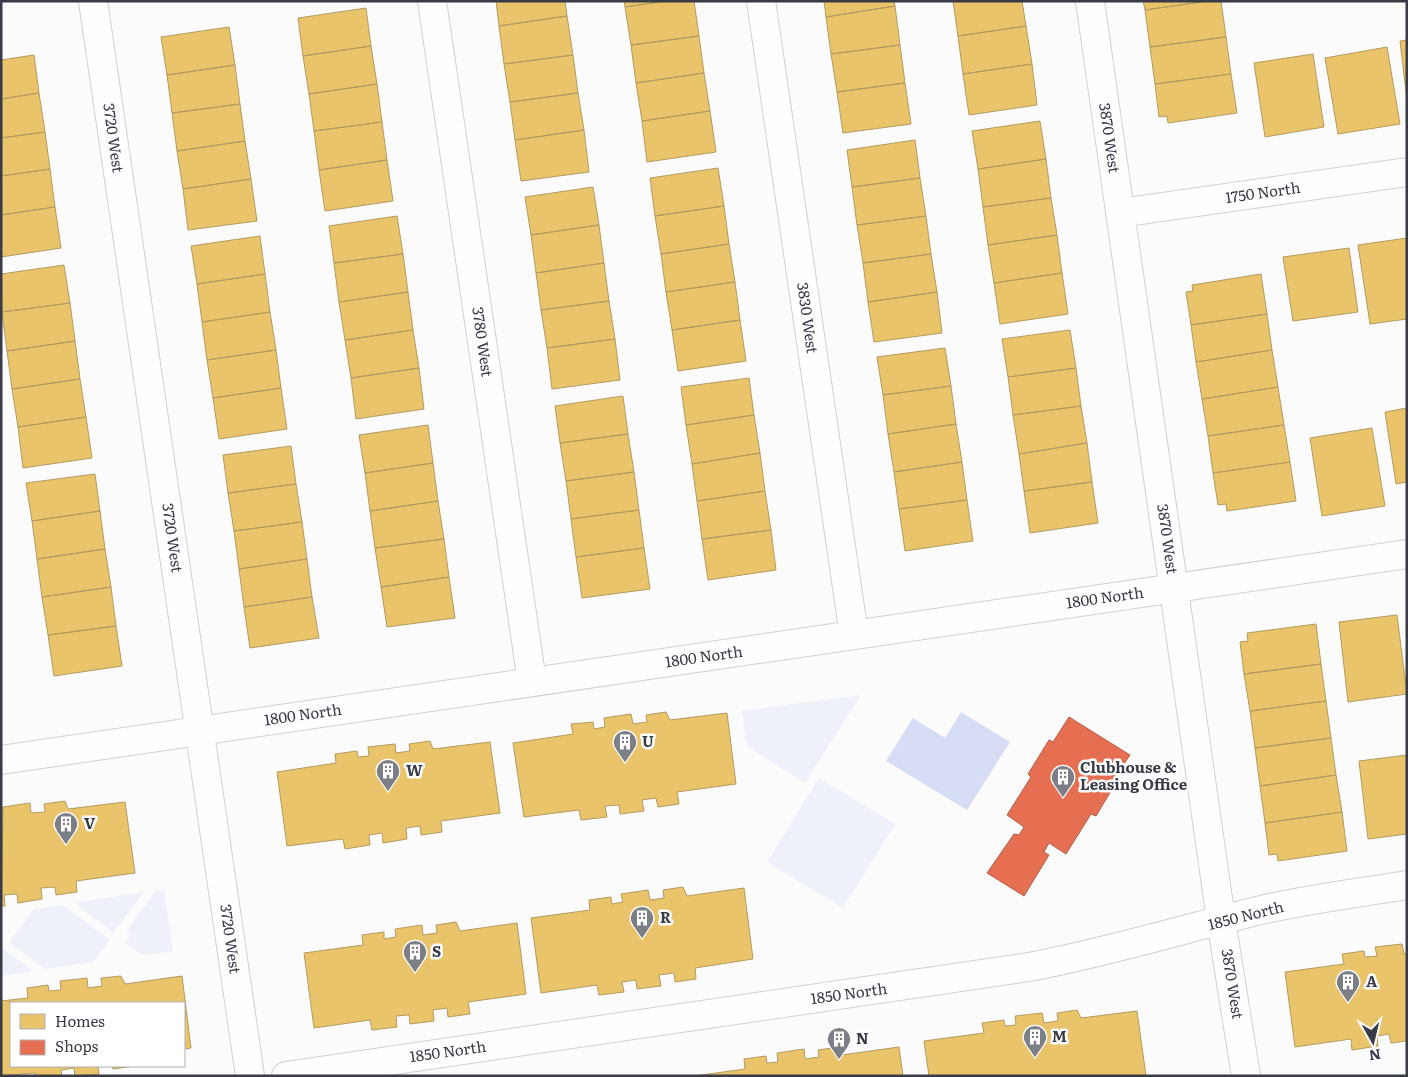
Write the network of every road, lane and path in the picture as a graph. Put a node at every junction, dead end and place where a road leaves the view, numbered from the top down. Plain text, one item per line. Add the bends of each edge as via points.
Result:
1 (93, 1) edge
2 (432, 1) edge
3 (761, 1) edge
4 (1090, 1) edge
5 (1407, 172) edge
6 (1120, 213) junction
7 (1407, 554) edge
8 (1174, 588) junction
9 (854, 635) junction
10 (532, 682) junction
11 (200, 730) junction
12 (1, 760) edge
13 (1407, 885) edge
14 (1221, 920) junction
15 (250, 1076) edge
16 (286, 1076) edge
17 (1246, 1076) edge

1 - 11 street, 3720 West
2 - 10 street, 3780 West
3 - 9 street, 3830 West
4 - 6 street, 3870 West
5 - 6 street, 1750 North
6 - 8 street, 3870 West
7 - 8 street, 1800 North
8 - 9 street, 1800 North
8 - 14 street, 3870 West
9 - 10 street, 1800 North
10 - 11 street, 1800 North
11 - 12 street, 1800 North
11 - 15 street, 3720 West
13 - 14 street, 1850 North
14 - 16 street, 1850 North via 1126,947 1029,968
14 - 17 street, 3870 West

